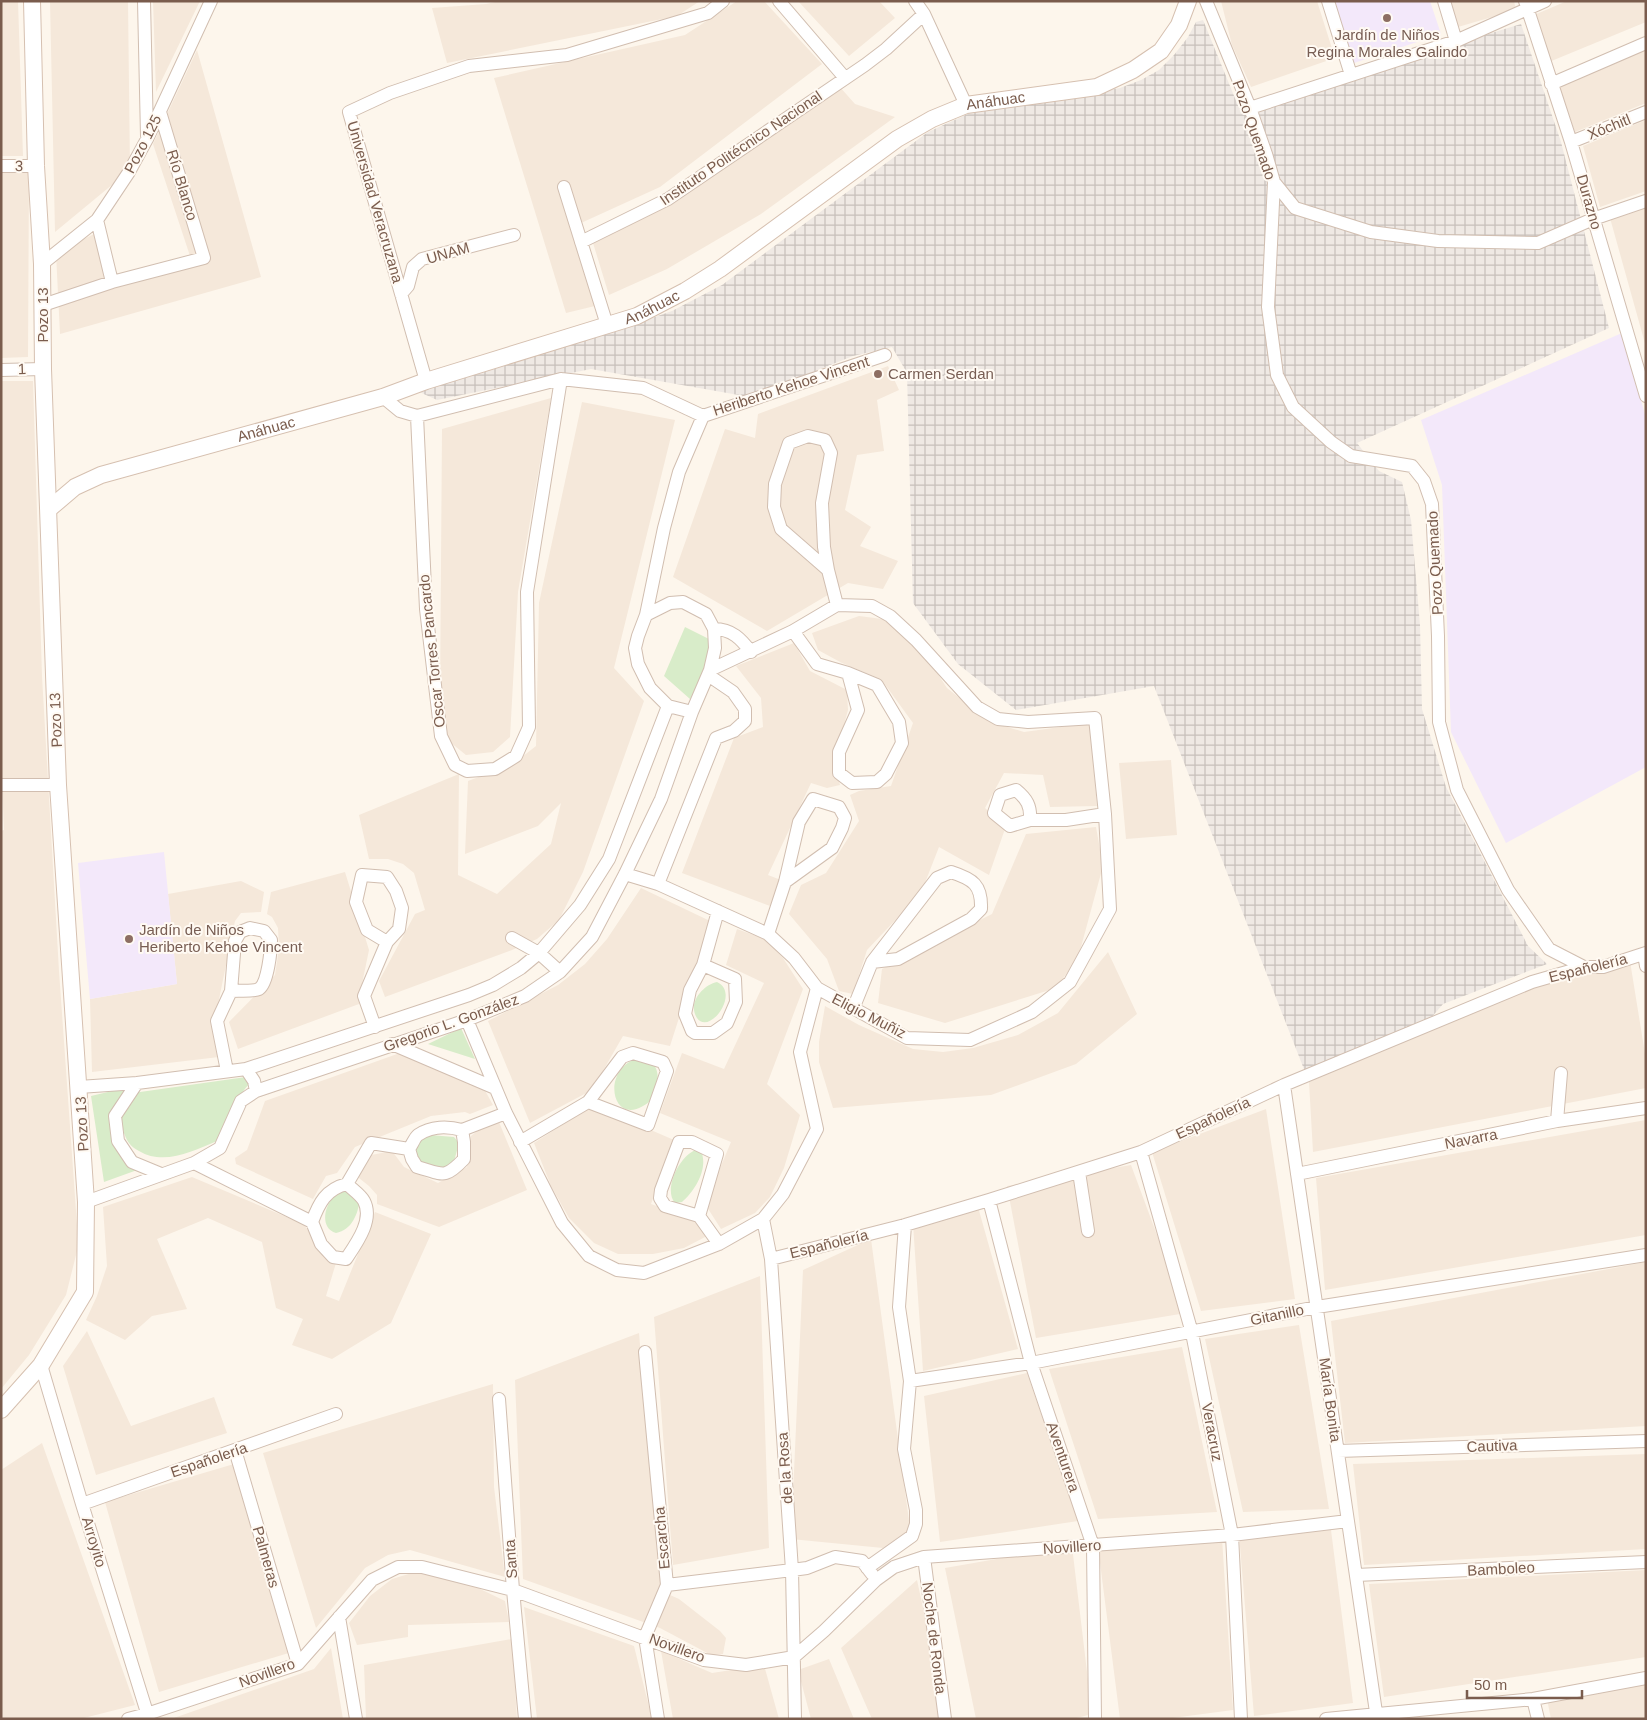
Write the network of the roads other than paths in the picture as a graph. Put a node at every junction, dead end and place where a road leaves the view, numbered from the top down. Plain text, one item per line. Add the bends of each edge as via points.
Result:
1 (32, 1) edge
2 (144, 1) edge
3 (211, 1) edge
4 (723, 1) edge
5 (779, 1) edge
6 (915, 1) edge
7 (1188, 1) edge
8 (1206, 1) edge
9 (1328, 1) edge
10 (1444, 1) edge
11 (1545, 1) edge
12 (1526, 5) edge
13 (924, 14) junction
14 (1456, 41) junction
15 (1646, 43) edge
16 (1351, 76) junction
17 (845, 78) junction
18 (1551, 84) junction
19 (966, 106) junction
20 (1250, 108) junction
21 (160, 112) junction
22 (1646, 112) edge
23 (147, 139) junction
24 (1572, 142) junction
25 (1, 166) edge
26 (36, 166) junction
27 (1274, 182) junction
28 (564, 187) dead end
29 (1646, 201) edge
30 (1593, 219) junction
31 (97, 220) junction
32 (514, 235) dead end
33 (581, 242) junction
34 (42, 264) junction
35 (112, 282) junction
36 (401, 294) junction
37 (43, 305) junction
38 (607, 325) junction
39 (885, 355) dead end
40 (43, 369) junction
41 (1, 370) edge
42 (561, 379) junction
43 (426, 381) junction
44 (1646, 396) edge
45 (383, 397) junction
46 (417, 416) junction
47 (703, 416) junction
48 (49, 509) junction
49 (828, 570) junction
50 (837, 606) junction
51 (646, 615) junction
52 (714, 629) junction
53 (794, 631) junction
54 (751, 652) junction
55 (709, 673) junction
56 (848, 673) junction
57 (668, 706) junction
58 (692, 712) junction
59 (58, 785) junction
60 (2, 786) edge
61 (1105, 814) junction
62 (1030, 820) dead end
63 (625, 874) junction
64 (785, 882) junction
65 (658, 884) junction
66 (718, 911) junction
67 (768, 934) junction
68 (512, 938) dead end
69 (387, 942) junction
70 (539, 953) junction
71 (1645, 958) edge
72 (872, 962) junction
73 (703, 965) junction
74 (1584, 967) junction
75 (560, 972) junction
76 (817, 988) junction
77 (231, 991) junction
78 (853, 1009) junction
79 (467, 1020) junction
80 (375, 1027) junction
81 (392, 1044) junction
82 (246, 1069) junction
83 (226, 1071) junction
84 (1561, 1073) dead end
85 (137, 1083) junction
86 (1284, 1085) junction
87 (79, 1088) junction
88 (495, 1088) junction
89 (256, 1091) junction
90 (588, 1102) junction
91 (1646, 1108) edge
92 (506, 1113) junction
93 (1557, 1121) junction
94 (462, 1130) junction
95 (520, 1142) junction
96 (409, 1149) junction
97 (1141, 1152) junction
98 (194, 1163) junction
99 (1079, 1172) junction
100 (161, 1174) junction
101 (1297, 1174) junction
102 (347, 1184) junction
103 (989, 1200) junction
104 (86, 1202) junction
105 (699, 1216) junction
106 (763, 1219) junction
107 (312, 1222) junction
108 (905, 1225) junction
109 (1088, 1231) dead end
110 (719, 1244) junction
111 (1646, 1255) edge
112 (771, 1259) junction
113 (1317, 1307) junction
114 (1192, 1333) junction
115 (645, 1352) dead end
116 (1031, 1363) junction
117 (41, 1365) junction
118 (910, 1381) junction
119 (499, 1399) dead end
120 (1, 1410) edge
121 (336, 1414) dead end
122 (1646, 1441) edge
123 (235, 1450) junction
124 (1338, 1451) junction
125 (82, 1504) junction
126 (1348, 1521) junction
127 (1232, 1535) junction
128 (1093, 1546) junction
129 (924, 1557) junction
130 (1646, 1562) edge
131 (867, 1568) junction
132 (792, 1570) junction
133 (1356, 1575) junction
134 (876, 1580) junction
135 (667, 1585) junction
136 (513, 1590) junction
137 (340, 1618) junction
138 (645, 1637) junction
139 (794, 1658) junction
140 (298, 1664) junction
141 (1646, 1678) edge
142 (1533, 1699) junction
143 (148, 1716) edge
144 (1377, 1716) edge
145 (128, 1719) edge
146 (356, 1719) edge
147 (525, 1719) edge
148 (658, 1719) edge
149 (795, 1719) edge
150 (945, 1719) edge
151 (1095, 1719) edge
152 (1241, 1719) edge
153 (1326, 1719) edge
154 (1538, 1719) edge

1 - 26 main road, Pozo 13
2 - 23 street, Río Blanco
3 - 21 street, Pozo 125
4 - 36 street, Universidad Veracruzana via 708,13 567,55 469,66 390,93 349,112
5 - 17 street
6 - 13 street
7 - 19 main road, Anáhuac via 1179,25 1161,51 1133,70 1097,87
8 - 20 street, Pozo Quemado
9 - 16 street
10 - 14 street
11 - 12 street
12 - 14 street
12 - 18 street, Durazno
13 - 17 street, Instituto Politécnico Nacional via 886,49
13 - 19 street
14 - 16 street
15 - 18 street
16 - 20 street
17 - 33 street, Instituto Politécnico Nacional via 668,199
18 - 24 street, Durazno
19 - 38 main road, Anáhuac via 932,119 897,140 720,270 686,291 637,316
20 - 27 street, Pozo Quemado
21 - 23 street, Pozo 125
21 - 35 street, Río Blanco via 204,258
22 - 24 street, Xóchitl
23 - 31 street, Pozo 125
24 - 30 street, Durazno
25 - 26 street, 3
26 - 34 main road, Pozo 13
27 - 30 street via 1295,208 1371,232 1438,241 1538,243
27 - 74 street, Pozo Quemado via 1268,307 1278,375 1293,407 1330,442 1351,456 1412,466 1424,481 1432,504 1439,722 1457,790 1508,890 1549,949
28 - 33 street
29 - 30 street
30 - 44 street, Durazno
31 - 34 street, Pozo 125
31 - 35 street
32 - 36 street, UNAM via 422,259 413,267 408,286
33 - 38 street
34 - 37 main road, Pozo 13
35 - 37 street
36 - 43 street, Universidad Veracruzana
37 - 40 main road, Pozo 13
38 - 43 main road, Anáhuac
39 - 47 street, Heriberto Kehoe Vincent
40 - 41 street, 1
40 - 48 main road, Pozo 13
42 - 46 street, Heriberto Kehoe Vincent
42 - 46 street, Oscar Torres Pancardo via 527,592 529,727 516,756 495,769 467,771 454,765 441,736 426,609
42 - 47 street, Heriberto Kehoe Vincent via 643,388
43 - 45 main road, Anáhuac
45 - 46 street via 400,411
45 - 48 main road, Anáhuac via 101,475 75,486
47 - 51 street via 679,472
48 - 59 main road, Pozo 13
49 - 49 street via 822,503 831,453 825,440 808,436 789,443 775,484 774,507 781,530
49 - 50 street
50 - 53 street
50 - 61 street, Eligio Muñiz via 872,606 890,616 977,707 998,719 1028,722 1095,718
51 - 52 street via 670,603 683,602 706,614
51 - 57 street via 635,648 638,664 650,688
52 - 54 street via 724,629 739,636
52 - 55 street, Gregorio L. González via 715,648
53 - 54 street
53 - 56 street via 817,664
54 - 55 street
55 - 58 street, Gregorio L. González
55 - 65 street via 733,692 745,709 744,721 734,731 716,738
56 - 56 street via 858,710 839,752 839,773 852,783 877,782 886,774 902,743 899,722 877,685
57 - 58 street
57 - 70 street, Gregorio L. González via 609,859 580,905
58 - 63 street, Gregorio L. González via 661,799
59 - 60 street
59 - 87 main road, Pozo 13
61 - 62 street via 1066,820
61 - 78 street, Eligio Muñiz via 1110,908 1070,982 1032,1012 970,1040 907,1038
63 - 65 street, Eligio Muñiz
63 - 75 street, Gregorio L. González via 592,936
64 - 64 street via 832,848 845,818 839,807 812,800 799,822
64 - 67 street
65 - 66 street, Eligio Muñiz
66 - 67 street, Eligio Muñiz
66 - 73 street
67 - 76 street, Eligio Muñiz via 794,958
68 - 70 street
69 - 69 street via 399,929 402,908 387,877 362,875 356,902 368,930
69 - 80 street via 364,996
70 - 75 street
70 - 80 street, Gregorio L. González via 493,985
71 - 74 street, Españolería via 1603,967
72 - 72 street via 898,959 971,919 981,909 982,895 969,878 952,872 937,878
72 - 78 street
73 - 73 street via 735,979 736,1002 727,1023 713,1033 692,1031 686,1014 690,990
74 - 86 street, Españolería via 1532,982
75 - 79 street, Gregorio L. González via 525,996
76 - 78 street, Eligio Muñiz
76 - 106 street via 800,1052 817,1129 783,1194
77 - 77 street via 253,990 264,983 271,952 271,940 264,931 250,928 240,932 235,941
77 - 83 street via 218,1022
79 - 81 street, Gregorio L. González
79 - 88 street
80 - 82 street, Gregorio L. González
81 - 88 street
81 - 89 street, Gregorio L. González
82 - 83 street, Gregorio L. González
82 - 89 street
83 - 85 street, Gregorio L. González
84 - 93 street
85 - 87 street, Gregorio L. González
85 - 100 street via 115,1116 118,1141 132,1162
86 - 97 street, Españolería
86 - 101 street, María Bonita
87 - 104 main road, Pozo 13
88 - 92 street
89 - 98 street, Gregorio L. González via 241,1101 220,1148
90 - 90 street via 648,1125 666,1067 663,1062 633,1052 627,1054
90 - 95 street
91 - 93 street, Navarra
92 - 94 street
92 - 95 street
93 - 101 street, Navarra
94 - 96 street via 440,1127 417,1135
94 - 96 street via 464,1159 451,1173 442,1174 417,1167
95 - 110 street via 562,1223 589,1256 617,1270 644,1273
96 - 102 street via 371,1143
97 - 99 street, Españolería
97 - 114 street, Veracruz
98 - 100 street, Gregorio L. González
98 - 107 street
99 - 103 street, Españolería
99 - 109 street
100 - 104 street, Gregorio L. González
101 - 113 street, María Bonita
102 - 107 street via 336,1187 319,1203
102 - 107 street via 364,1201 367,1218 346,1259 333,1257 321,1244
103 - 108 street, Españolería
103 - 116 street, Aventurera
104 - 117 main road, Pozo 13 via 85,1292
105 - 105 street via 717,1154 692,1142 679,1142 660,1198 665,1206
105 - 110 street
106 - 110 street
106 - 112 street, de la Rosa
108 - 112 street, Españolería
108 - 118 street via 899,1307
111 - 113 street, Gitanillo
112 - 132 street, de la Rosa
113 - 114 street, Gitanillo
113 - 124 street, María Bonita
114 - 116 street, Gitanillo
114 - 127 street, Veracruz
115 - 135 street, Escarcha
116 - 118 street, Gitanillo
116 - 128 street, Aventurera
117 - 120 main road, Pozo 13
117 - 125 street, Arroyito
118 - 131 street via 904,1449 916,1524 912,1536
119 - 136 street, Santa
121 - 123 street, Españolería
122 - 124 street, Cautiva
123 - 125 street, Españolería
123 - 140 street, Palmeras
124 - 126 street, María Bonita
125 - 143 street, Arroyito
126 - 127 street, Novillero
126 - 133 street, María Bonita
127 - 128 street, Novillero
127 - 152 street, Veracruz
128 - 129 street, Novillero
128 - 151 street, Aventurera
129 - 134 street, Novillero via 894,1567
129 - 150 street, Noche de Ronda
130 - 133 street, Bamboleo
131 - 132 street via 862,1561 835,1557
131 - 134 street
132 - 135 street
132 - 139 street, de la Rosa
133 - 144 street, María Bonita
134 - 139 street, Novillero
135 - 138 street, Escarcha
136 - 137 street, Novillero via 422,1567 398,1567 372,1580
136 - 138 street, Novillero
136 - 147 street, Santa
137 - 140 street, Novillero
137 - 146 street
138 - 139 street, Novillero via 704,1660 746,1665
138 - 148 street
139 - 149 street, de la Rosa
140 - 143 street, Novillero
141 - 142 street
142 - 144 street
142 - 154 street
143 - 145 street, Novillero
144 - 153 street

